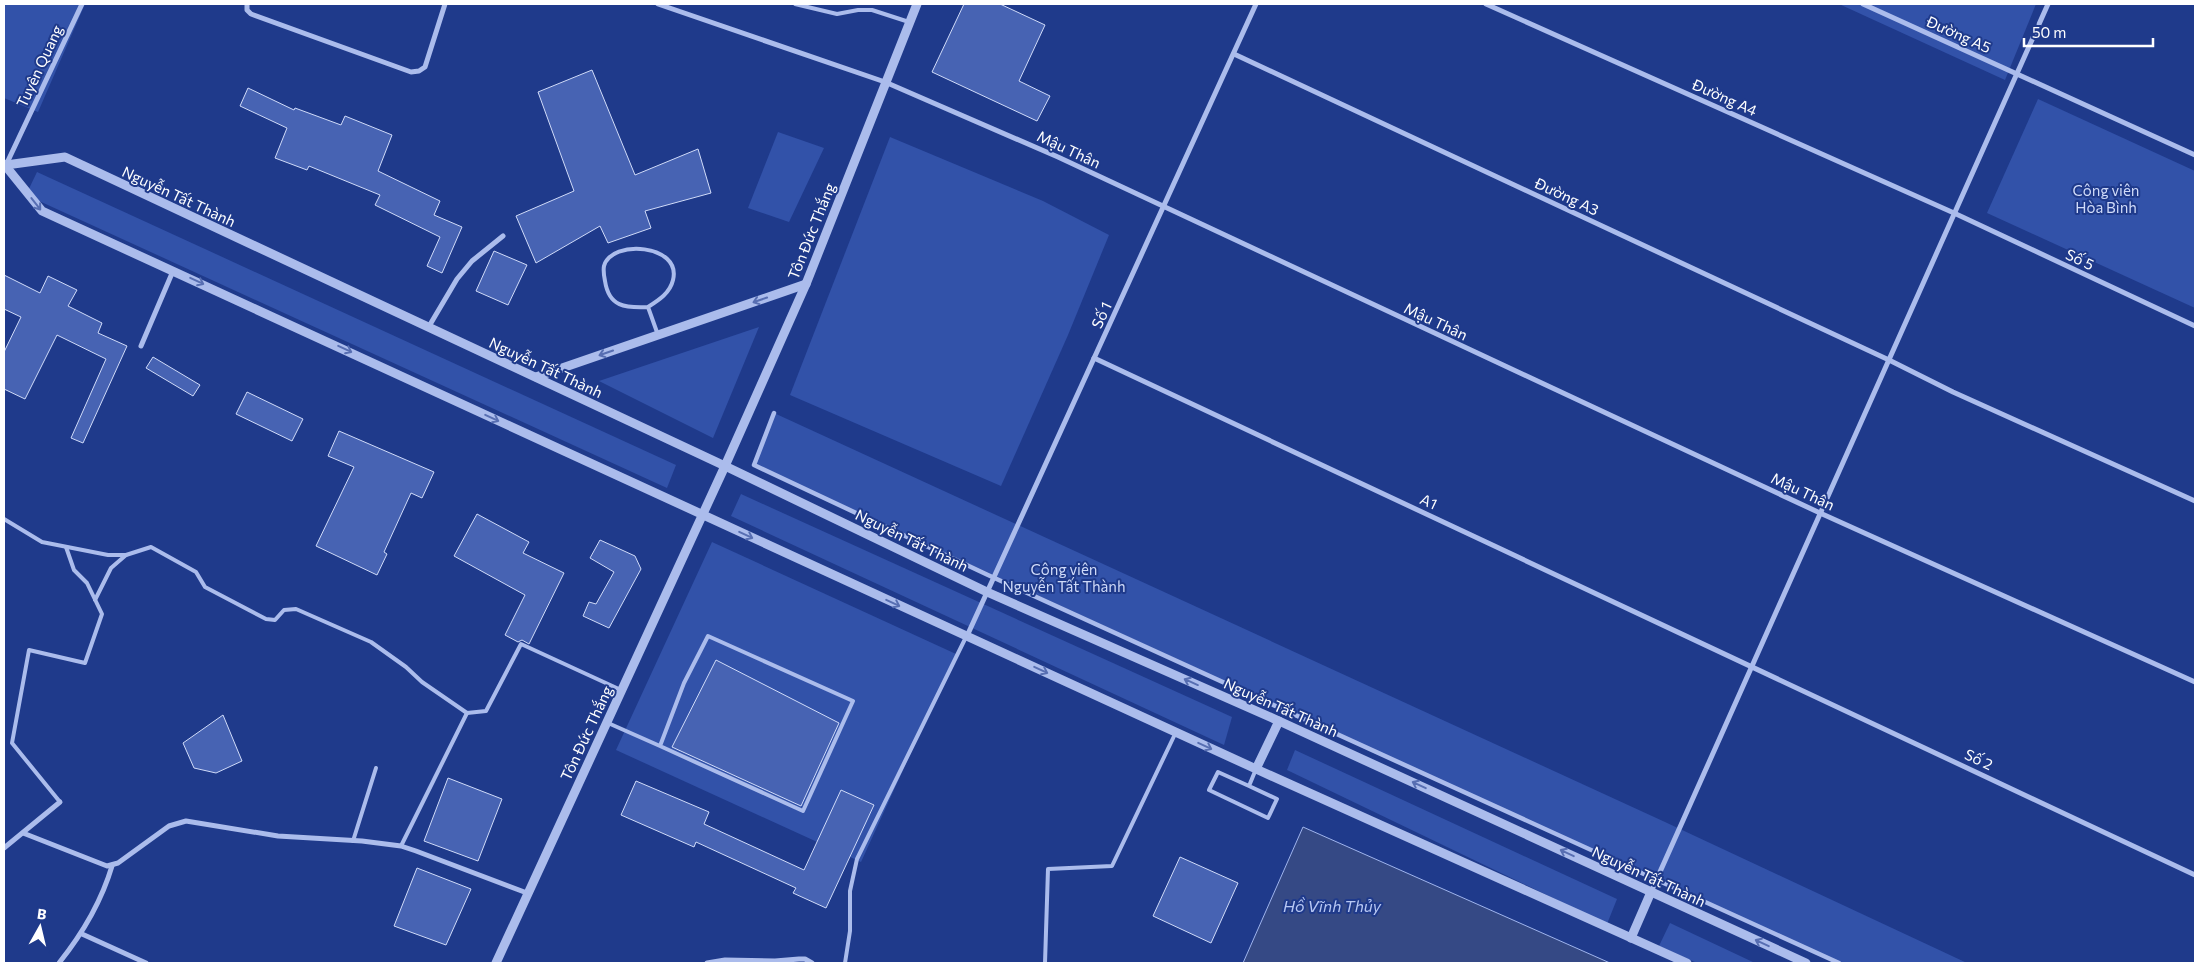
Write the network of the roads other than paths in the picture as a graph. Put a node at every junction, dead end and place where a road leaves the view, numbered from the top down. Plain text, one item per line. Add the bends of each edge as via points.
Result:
1 (82, 4) edge
2 (247, 4) edge
3 (445, 4) edge
4 (658, 4) edge
5 (795, 4) edge
6 (916, 4) edge
7 (1256, 4) edge
8 (1486, 4) edge
9 (1863, 4) edge
10 (2048, 4) edge
11 (909, 22) junction
12 (1234, 54) junction
13 (2017, 74) junction
14 (885, 82) junction
15 (2195, 155) edge
16 (4, 166) edge
17 (1163, 208) junction
18 (1954, 213) junction
19 (503, 236) dead end
20 (174, 270) junction
21 (806, 284) junction
22 (648, 307) junction
23 (2195, 326) edge
24 (428, 328) junction
25 (658, 335) junction
26 (141, 346) dead end
27 (1094, 358) junction
28 (1889, 360) junction
29 (536, 377) junction
30 (774, 413) dead end
31 (725, 466) junction
32 (2195, 502) edge
33 (1820, 513) junction
34 (701, 514) junction
35 (4, 519) edge
36 (66, 547) junction
37 (126, 555) junction
38 (994, 578) junction
39 (987, 592) junction
40 (95, 600) junction
41 (967, 636) junction
42 (1752, 666) junction
43 (2195, 682) edge
44 (621, 690) junction
45 (467, 713) junction
46 (1279, 721) junction
47 (606, 722) junction
48 (1176, 732) junction
49 (660, 746) junction
50 (376, 768) dead end
51 (1256, 769) junction
52 (1249, 786) junction
53 (60, 802) joint
54 (23, 833) junction
55 (353, 841) junction
56 (401, 846) junction
57 (4, 848) edge
58 (112, 866) junction
59 (2195, 875) edge
60 (1656, 880) junction
61 (1651, 892) junction
62 (527, 893) junction
63 (82, 934) junction
64 (1631, 938) junction
65 (59, 963) edge
66 (146, 963) edge
67 (496, 963) edge
68 (707, 963) edge
69 (812, 963) edge
70 (845, 963) edge
71 (1044, 963) edge
72 (1687, 963) edge
73 (1806, 963) edge
74 (1839, 963) edge

1 - 16 street, Tuyên Quang
2 - 3 street via 246,10 250,14 411,72 425,67
4 - 14 street, Mậu Thân
5 - 11 lane via 837,14 872,10
6 - 11 street, Tôn Đức Thắng
7 - 12 street, Số 1
8 - 18 street, Đường A4
9 - 13 street, Đường A5
10 - 13 street
11 - 14 street, Tôn Đức Thắng
12 - 17 street, Số 1
12 - 28 street, Đường A3
13 - 15 street, Đường A5
13 - 18 street
14 - 17 street, Mậu Thân via 1058,157
14 - 21 street, Tôn Đức Thắng
16 -> 20 street via 42,211
16 - 24 street, Nguyễn Tất Thành via 65,157
17 - 27 street, Số 1
17 - 33 street, Mậu Thân
18 - 23 street, Số 5
18 - 28 street
19 - 24 street via 457,279
20 - 26 street
20 -> 34 street
21 -> 25 street
21 - 31 street, Tôn Đức Thắng
22 - 22 lane via 624,306 613,301 608,294 603,269 613,254 638,249 656,251 670,260 674,269 670,289
22 - 25 lane
24 - 29 street, Nguyễn Tất Thành
25 -> 29 street
27 - 38 street, Số 1
27 - 42 street, A1
28 - 32 street, Đường A3
28 - 33 street
29 - 31 street, Nguyễn Tất Thành
30 - 38 street via 754,465
31 - 34 street, Tôn Đức Thắng
31 - 39 street, Nguyễn Tất Thành
33 - 42 street
33 - 43 street, Mậu Thân
34 -> 41 street
34 - 44 street, Tôn Đức Thắng
35 - 36 lane via 42,542
36 - 37 lane via 108,556
36 - 40 lane via 74,570 87,583
37 - 40 lane via 111,568
37 - 45 lane via 151,547 196,572 205,587 266,619 274,620 284,610 296,609 371,642
38 - 39 street, Số 1
38 - 60 street
39 - 41 street, Số 1
46 -> 39 street, Nguyễn Tất Thành
40 - 53 lane via 102,614 85,663 29,650 12,744
41 -> 48 street
41 - 70 lane via 857,859 850,891 851,914
42 - 59 street, Số 2
42 - 60 street
44 - 45 lane via 521,644 486,711
44 - 47 street, Tôn Đức Thắng
45 - 56 lane
46 - 51 street
61 -> 46 street, Nguyễn Tất Thành
47 - 49 lane
47 - 62 street, Tôn Đức Thắng
48 -> 51 street
48 - 71 lane via 1112,866 1048,868
49 - 49 lane via 803,811 853,702 708,636 684,683
50 - 55 lane
51 - 52 lane
51 - 64 street
52 - 52 lane via 1218,772 1210,790 1268,818 1277,799
53 - 54 street
54 - 57 street
54 - 58 street via 101,865
55 - 56 street
55 - 58 street via 278,836 186,821 169,826
56 - 62 street
58 - 63 street via 103,893
60 - 61 street
60 - 74 street
61 - 64 street
73 -> 61 street, Nguyễn Tất Thành
62 - 67 street, Tôn Đức Thắng
63 - 65 street
63 - 66 street
64 - 72 street
68 - 69 street via 799,959

